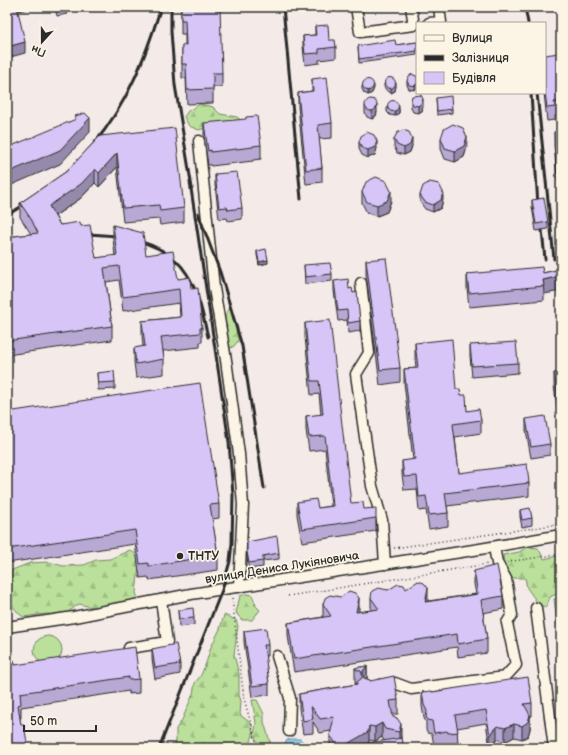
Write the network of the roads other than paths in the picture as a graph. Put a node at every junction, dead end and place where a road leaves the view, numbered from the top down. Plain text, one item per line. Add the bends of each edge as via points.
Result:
1 (356, 7) edge
2 (411, 7) edge
3 (439, 7) edge
4 (441, 22) edge
5 (415, 24) edge
6 (199, 141) dead end
7 (361, 283) dead end
8 (561, 535) edge
9 (494, 547) junction
10 (385, 564) junction
11 (235, 587) junction
12 (161, 600) junction
13 (536, 608) dead end
14 (7, 627) edge
15 (129, 648) edge
16 (277, 656) dead end
17 (368, 687) edge
18 (289, 732) dead end
19 (554, 748) edge

1 - 5 street via 360,32
2 - 5 street
3 - 4 street
6 - 11 street via 214,288 239,454 243,505
7 - 10 street via 369,353 356,374 372,486 382,520
8 - 9 street, вулиця Дениса Лукіяновича
9 - 10 street, вулиця Дениса Лукіяновича
9 - 17 street via 497,563 506,579 512,615 507,623 516,665 505,677 411,689 395,683
10 - 11 street, вулиця Дениса Лукіяновича
11 - 12 street, вулиця Дениса Лукіяновича
12 - 14 street, вулиця Дениса Лукіяновича
12 - 15 street via 167,642
13 - 19 street
16 - 18 street via 294,697

